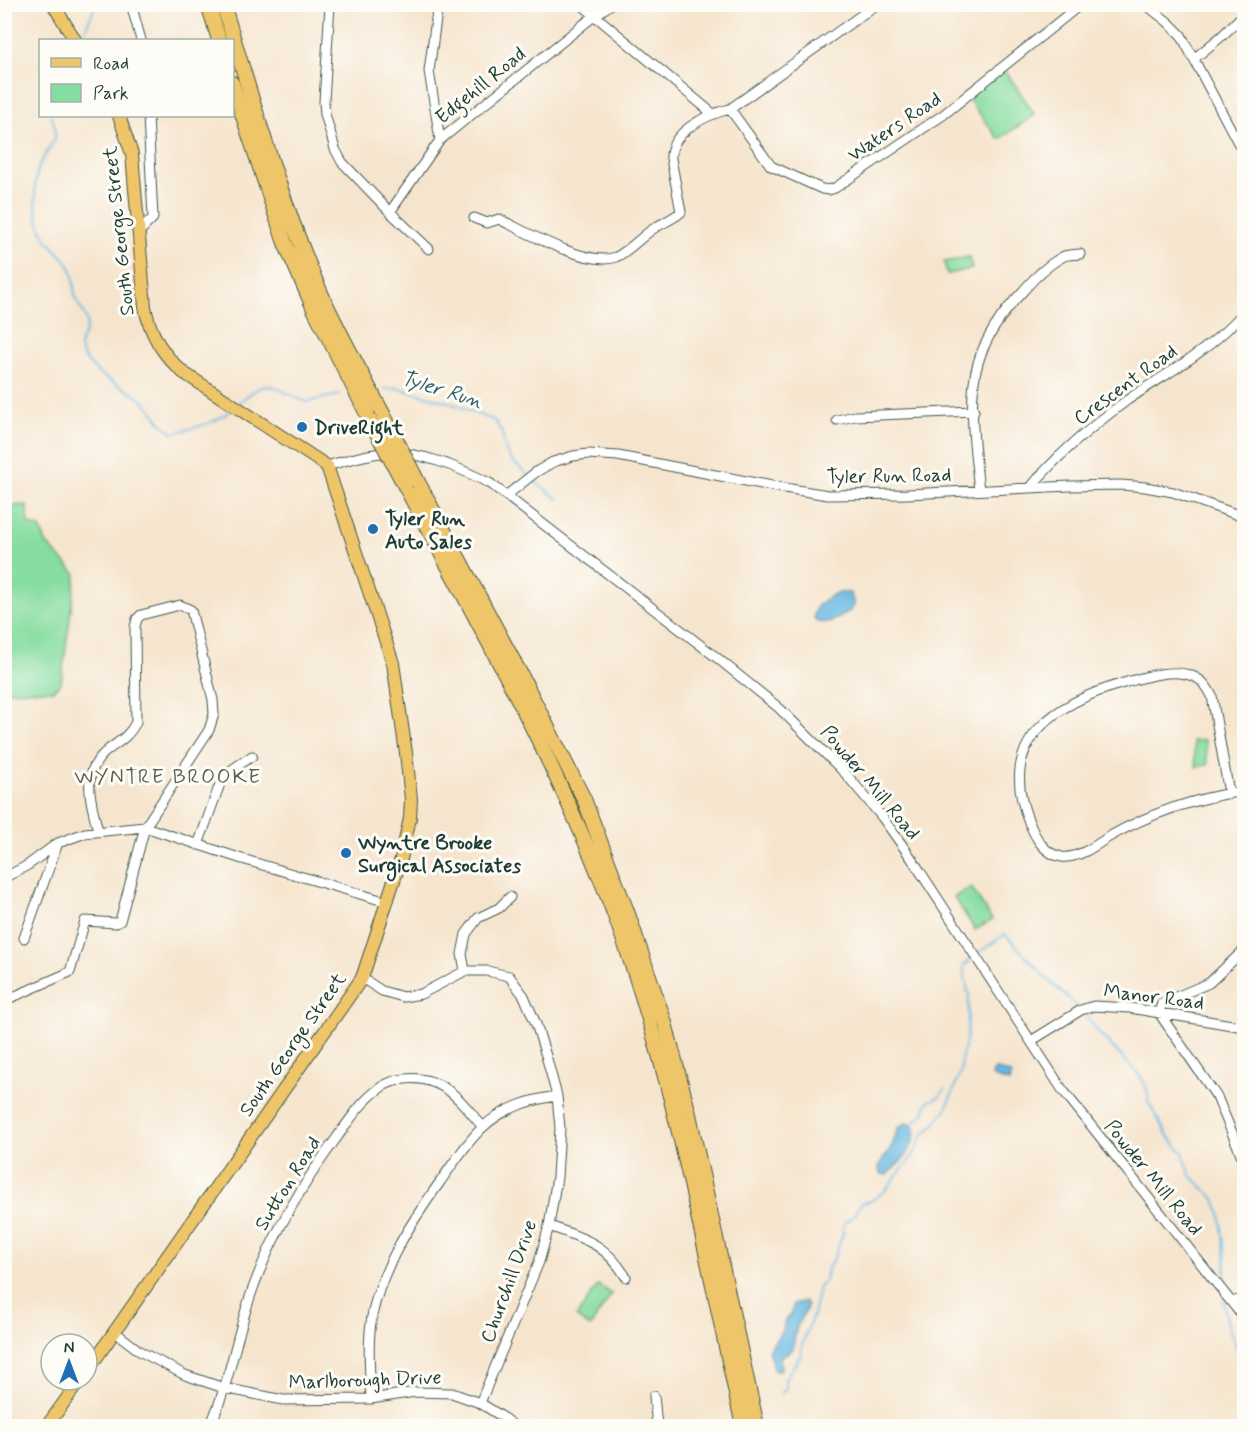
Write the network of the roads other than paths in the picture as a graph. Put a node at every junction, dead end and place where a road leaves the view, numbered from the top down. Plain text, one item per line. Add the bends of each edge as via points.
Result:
1 (53, 4) edge
2 (131, 4) edge
3 (208, 4) edge
4 (223, 4) edge
5 (330, 4) edge
6 (438, 4) edge
7 (580, 4) edge
8 (611, 4) edge
9 (877, 4) edge
10 (1081, 4) edge
11 (1145, 4) edge
12 (1245, 14) edge
13 (594, 16) junction
14 (74, 39) edge
15 (141, 39) edge
16 (219, 39) edge
17 (234, 39) edge
18 (234, 39) edge
19 (1195, 58) junction
20 (234, 89) edge
21 (730, 109) junction
22 (712, 113) junction
23 (119, 117) edge
24 (148, 117) edge
25 (440, 140) junction
26 (1245, 154) edge
27 (390, 212) junction
28 (474, 218) dead end
29 (140, 231) junction
30 (429, 249) dead end
31 (1080, 254) dead end
32 (1245, 312) edge
33 (974, 411) junction
34 (837, 420) dead end
35 (327, 465) junction
36 (1030, 488) junction
37 (979, 490) junction
38 (507, 495) junction
39 (1245, 517) edge
40 (252, 756) dead end
41 (1245, 791) edge
42 (1229, 793) junction
43 (145, 827) junction
44 (98, 831) junction
45 (58, 843) junction
46 (198, 845) junction
47 (4, 878) edge
48 (510, 897) dead end
49 (387, 902) junction
50 (24, 938) dead end
51 (1245, 951) edge
52 (465, 971) junction
53 (362, 978) junction
54 (6, 1000) dead end
55 (1159, 1013) junction
56 (1245, 1027) edge
57 (1031, 1041) junction
58 (557, 1096) junction
59 (483, 1127) junction
60 (1245, 1161) edge
61 (549, 1226) junction
62 (626, 1277) dead end
63 (1245, 1299) edge
64 (1229, 1300) junction
65 (1245, 1318) edge
66 (115, 1332) junction
67 (99, 1354) edge
68 (224, 1388) junction
69 (71, 1392) edge
70 (654, 1396) dead end
71 (371, 1399) junction
72 (480, 1403) junction
73 (47, 1426) edge
74 (210, 1426) edge
75 (514, 1426) edge
76 (657, 1426) edge
77 (743, 1426) edge
78 (757, 1426) edge

1 - 14 main road
2 - 15 street
3 - 16 highway
4 - 17 highway, bridge
5 - 27 street via 324,102 335,149 342,162
6 - 25 street via 429,71
7 - 13 street
8 - 13 street, Edgehill Road
9 - 21 street
10 - 21 street, Waters Road via 943,115 835,188 828,190 771,166
11 - 19 street via 1181,35
12 - 19 street
13 - 22 street
13 - 25 street, Edgehill Road
18 - 78 highway, bridge via 283,196 321,293 584,799 628,914 665,1023 688,1110
19 - 26 street
20 - 77 highway, bridge via 285,243 314,309 547,756 619,927 678,1127
21 - 22 street
22 - 28 street via 676,139 670,150 681,212 619,256 609,259 568,251 499,219 487,223
23 - 29 main road, South George Street via 132,154
24 - 29 street via 153,218
25 - 27 street, Edgehill Road
27 - 30 street
29 - 35 main road, South George Street via 148,323 168,359
31 - 33 street via 1064,255 1031,281 996,325 978,361
32 - 36 street, Crescent Road via 1212,344 1092,427
33 - 34 street
33 - 37 street
35 - 38 street, Powder Mill Road via 371,454 408,454 450,464
35 - 49 main road, South George Street via 393,663 403,730 410,818
36 - 37 street, Tyler Run Road
36 - 39 street, Tyler Run Road via 1151,488
37 - 38 street, Tyler Run Road via 828,495 618,456 588,454 553,462
38 - 57 street, Powder Mill Road via 779,708 845,772 912,859
40 - 46 street via 221,781
41 - 42 street
42 - 42 street via 1166,810 1078,854 1062,857 1049,852 1036,838 1021,798 1019,778 1032,737 1060,709 1140,678 1175,673 1196,677 1212,696
43 - 44 street
43 - 44 street via 209,730 214,714 190,610 180,605 136,619 136,722 128,735 98,757 90,777 89,793
43 - 46 street
43 - 54 street via 120,921 86,921 70,972
44 - 45 street
45 - 47 street
45 - 50 street
46 - 49 street
48 - 52 street via 499,908 478,918 466,934 462,954
49 - 53 main road, South George Street
51 - 55 street via 1209,983 1162,1003
52 - 53 street via 421,994 403,997 382,991
52 - 58 street, Churchill Drive via 509,976 524,996
53 - 66 main road, South George Street
55 - 56 street, Manor Road
55 - 57 street, Manor Road via 1094,1006
55 - 60 street via 1216,1097
57 - 64 street, Powder Mill Road via 1079,1112
58 - 59 street via 511,1108
58 - 61 street, Churchill Drive via 557,1177
59 - 68 street, Sutton Road via 456,1096 434,1082 416,1077 382,1087 361,1104 311,1172 272,1240 254,1285
59 - 71 street via 409,1226 383,1279 372,1316 369,1345
61 - 62 street via 599,1246 615,1258
61 - 72 street, Churchill Drive via 539,1262
63 - 64 street
64 - 65 street, Powder Mill Road
66 - 67 main road, South George Street
66 - 68 street, Marlborough Drive via 184,1376
68 - 71 street, Marlborough Drive via 283,1400
68 - 74 street, Sutton Road
69 - 73 main road
70 - 76 street
71 - 72 street, Marlborough Drive via 415,1392 452,1394
72 - 75 street, Marlborough Drive

